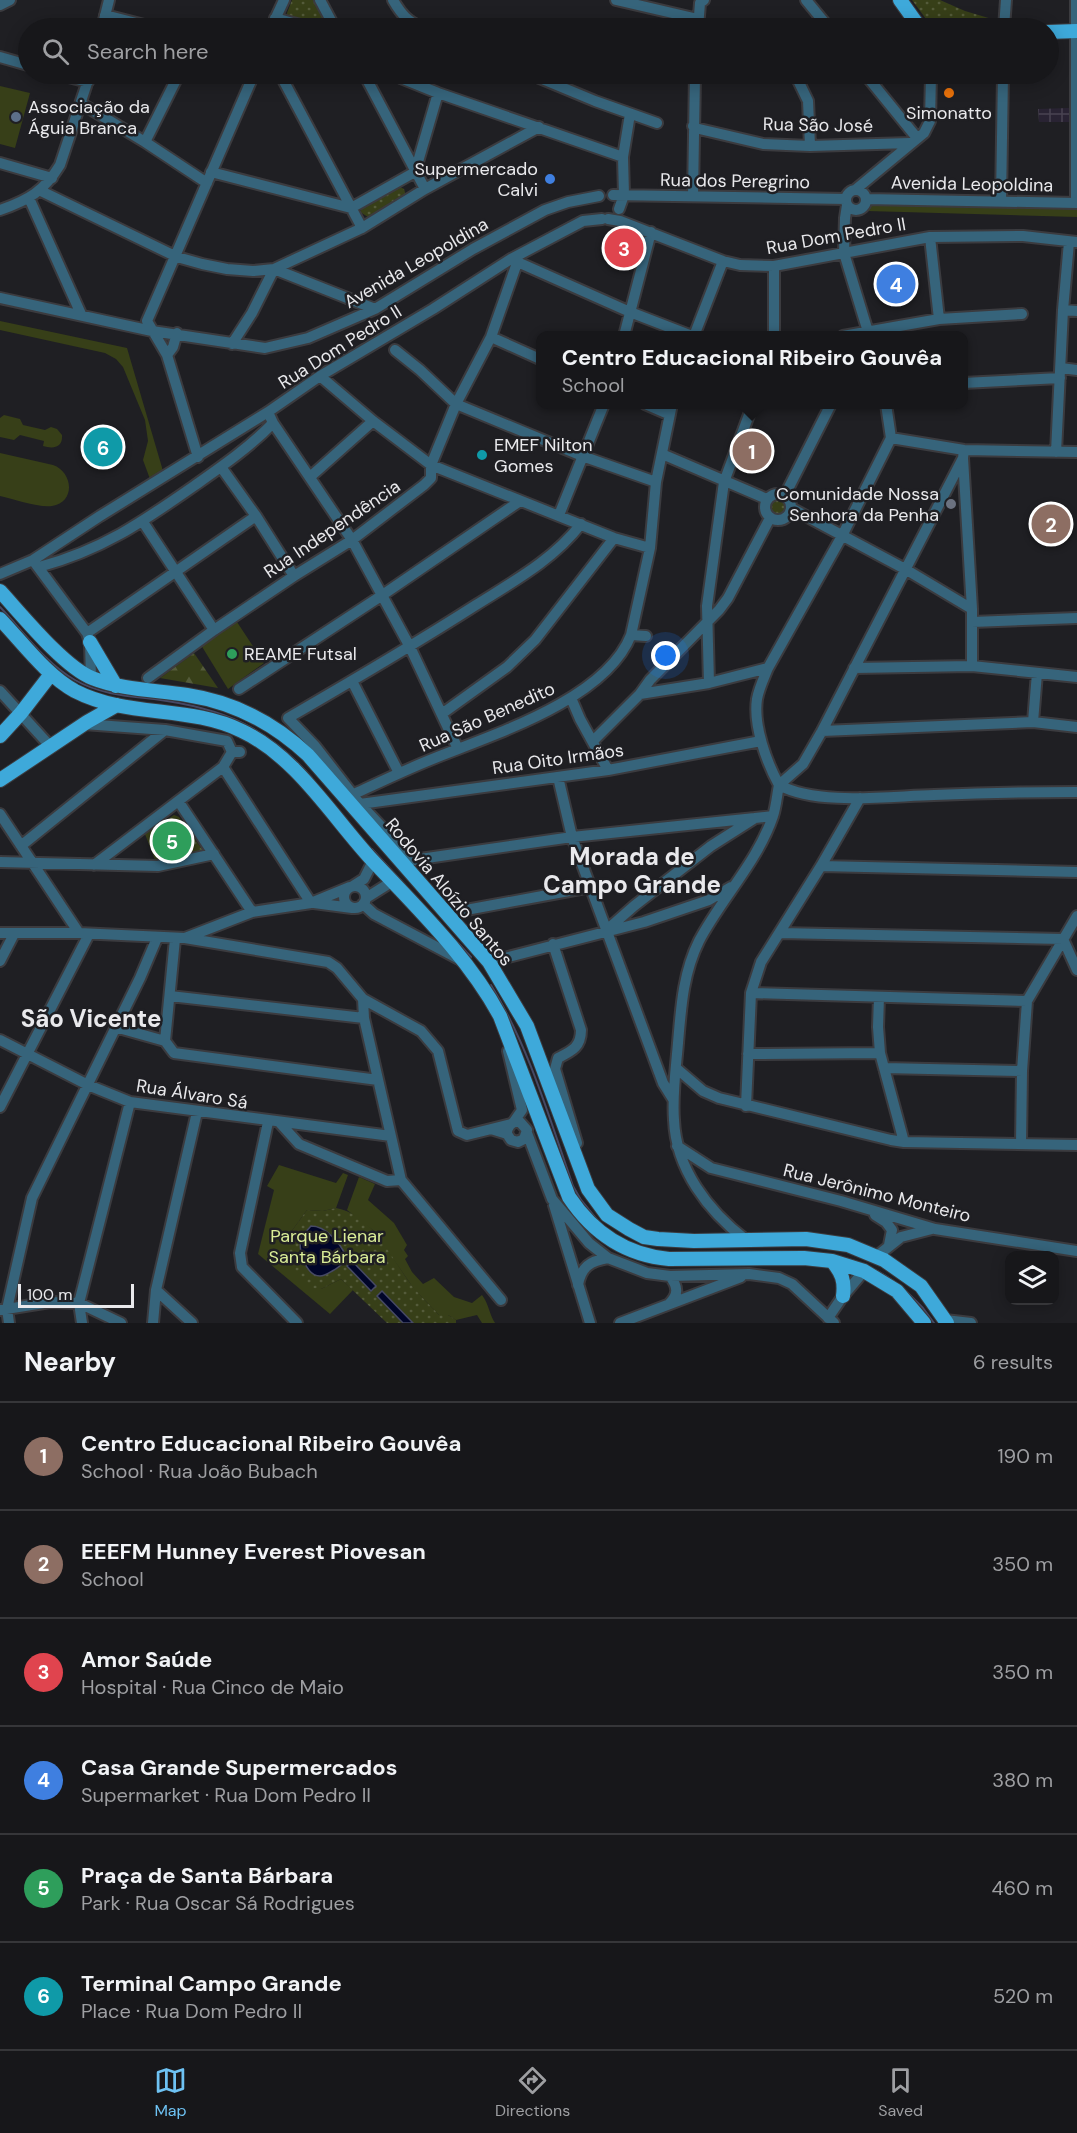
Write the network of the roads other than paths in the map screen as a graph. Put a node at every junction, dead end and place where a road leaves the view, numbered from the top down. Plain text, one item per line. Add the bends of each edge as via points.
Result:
1 (10, 0) edge
2 (109, 0) edge
3 (284, 0) edge
4 (320, 0) edge
5 (393, 0) edge
6 (618, 0) edge
7 (806, 0) edge
8 (900, 0) edge
9 (1006, 0) edge
10 (1076, 0) edge
11 (701, 1) edge
12 (0, 5) edge
13 (105, 15) junction
14 (104, 18) edge
15 (117, 18) edge
16 (275, 18) edge
17 (330, 18) edge
18 (406, 18) edge
19 (678, 18) edge
20 (699, 18) edge
21 (821, 18) edge
22 (911, 18) edge
23 (1005, 18) edge
24 (1077, 31) edge
25 (1059, 32) edge
26 (0, 57) edge
27 (18, 62) edge
28 (87, 84) edge
29 (174, 84) edge
30 (250, 84) edge
31 (285, 84) edge
32 (369, 84) edge
33 (416, 84) edge
34 (555, 84) edge
35 (695, 84) edge
36 (800, 84) edge
37 (872, 84) edge
38 (931, 84) edge
39 (1003, 84) edge
40 (438, 93) junction
41 (82, 104) junction
42 (630, 114) junction
43 (657, 123) dead end
44 (693, 126) junction
45 (539, 127) junction
46 (914, 141) junction
47 (146, 142) junction
48 (810, 146) junction
49 (623, 157) junction
50 (0, 163) edge
51 (415, 172) junction
52 (209, 177) junction
53 (52, 178) junction
54 (425, 189) junction
55 (41, 190) junction
56 (855, 190) junction
57 (618, 195) junction
58 (599, 196) junction
59 (693, 196) junction
60 (29, 198) junction
61 (866, 198) junction
62 (1001, 201) junction
63 (1076, 203) edge
64 (849, 207) junction
65 (351, 208) junction
66 (0, 210) edge
67 (605, 219) junction
68 (363, 228) junction
69 (651, 232) junction
70 (930, 237) junction
71 (1073, 242) edge
72 (844, 253) junction
73 (177, 257) junction
74 (514, 261) junction
75 (723, 261) junction
76 (774, 266) junction
77 (274, 270) junction
78 (0, 298) edge
79 (375, 309) junction
80 (1063, 310) junction
81 (1077, 310) edge
82 (630, 312) junction
83 (81, 314) junction
84 (1022, 314) dead end
85 (939, 319) junction
86 (152, 331) junction
87 (625, 331) edge
88 (680, 331) edge
89 (695, 331) edge
90 (774, 331) edge
91 (866, 331) edge
92 (881, 331) edge
93 (177, 333) junction
94 (491, 337) junction
95 (232, 344) junction
96 (395, 350) dead end
97 (167, 355) junction
98 (536, 357) edge
99 (1077, 370) edge
100 (1060, 373) junction
101 (320, 376) junction
102 (968, 382) edge
103 (456, 404) junction
104 (602, 409) edge
105 (670, 409) edge
106 (751, 409) edge
107 (829, 409) edge
108 (887, 409) edge
109 (268, 412) junction
110 (373, 421) junction
111 (273, 423) junction
112 (891, 438) junction
113 (1056, 452) junction
114 (1077, 452) edge
115 (662, 454) junction
116 (964, 454) junction
117 (582, 456) junction
118 (198, 457) junction
119 (431, 465) junction
120 (221, 467) junction
121 (310, 477) junction
122 (656, 482) junction
123 (724, 482) junction
124 (785, 495) junction
125 (767, 499) junction
126 (520, 501) junction
127 (791, 508) junction
128 (559, 515) junction
129 (256, 516) junction
130 (770, 518) junction
131 (143, 522) junction
132 (581, 524) junction
133 (842, 536) junction
134 (614, 538) junction
135 (352, 540) junction
136 (650, 548) junction
137 (36, 563) junction
138 (905, 569) junction
139 (176, 573) junction
140 (0, 574) edge
141 (294, 576) junction
142 (0, 591) edge
143 (381, 596) junction
144 (972, 609) junction
145 (1077, 618) edge
146 (0, 619) edge
147 (972, 622) junction
148 (707, 623) junction
149 (214, 630) junction
150 (631, 635) junction
151 (646, 636) dead end
152 (89, 638) junction
153 (410, 647) junction
154 (972, 666) junction
155 (768, 668) junction
156 (854, 668) junction
157 (1037, 673) junction
158 (51, 674) junction
159 (1077, 677) edge
160 (148, 678) dead end
161 (352, 681) junction
162 (709, 683) junction
163 (116, 686) junction
164 (91, 688) junction
165 (239, 689) dead end
166 (0, 691) edge
167 (640, 694) junction
168 (571, 698) junction
169 (117, 705) junction
170 (21, 713) junction
171 (443, 713) junction
172 (1033, 722) junction
173 (86, 723) junction
174 (1077, 727) edge
175 (165, 730) junction
176 (822, 732) junction
177 (0, 736) edge
178 (593, 741) junction
179 (761, 741) junction
180 (51, 747) junction
181 (458, 749) junction
182 (223, 768) junction
183 (608, 770) junction
184 (399, 773) junction
185 (558, 777) junction
186 (0, 780) edge
187 (780, 785) junction
188 (1077, 792) edge
189 (352, 795) junction
190 (860, 798) junction
191 (179, 802) junction
192 (360, 804) junction
193 (0, 814) edge
194 (773, 816) junction
195 (755, 818) junction
196 (572, 837) junction
197 (22, 845) junction
198 (214, 854) junction
199 (373, 861) junction
200 (0, 862) edge
201 (33, 862) junction
202 (94, 865) junction
203 (821, 866) junction
204 (1077, 872) edge
205 (393, 881) junction
206 (351, 886) junction
207 (732, 886) junction
208 (591, 887) junction
209 (311, 903) junction
210 (360, 903) junction
211 (466, 910) dead end
212 (252, 912) junction
213 (1077, 916) edge
214 (607, 931) junction
215 (0, 933) edge
216 (780, 933) junction
217 (14, 934) junction
218 (84, 934) junction
219 (157, 938) junction
220 (180, 938) junction
221 (1063, 939) junction
222 (553, 944) junction
223 (0, 961) edge
224 (464, 962) junction
225 (489, 962) junction
226 (1077, 970) edge
227 (482, 987) junction
228 (751, 993) junction
229 (170, 996) junction
230 (879, 997) junction
231 (363, 999) junction
232 (1027, 1001) junction
233 (500, 1016) junction
234 (364, 1018) junction
235 (115, 1027) junction
236 (0, 1040) edge
237 (165, 1041) junction
238 (26, 1053) junction
239 (880, 1053) junction
240 (748, 1054) junction
241 (676, 1068) junction
242 (884, 1068) junction
243 (1022, 1071) junction
244 (378, 1080) junction
245 (88, 1085) junction
246 (674, 1099) junction
247 (130, 1102) junction
248 (746, 1106) junction
249 (0, 1107) edge
250 (522, 1110) junction
251 (197, 1112) junction
252 (552, 1114) junction
253 (274, 1122) junction
254 (510, 1127) junction
255 (527, 1131) junction
256 (391, 1136) junction
257 (518, 1142) junction
258 (904, 1142) junction
259 (1021, 1144) junction
260 (1077, 1145) edge
261 (677, 1146) junction
262 (532, 1148) junction
263 (401, 1180) junction
264 (552, 1199) junction
265 (864, 1208) junction
266 (935, 1229) junction
267 (746, 1240) junction
268 (889, 1245) junction
269 (1077, 1251) edge
270 (608, 1258) junction
271 (832, 1261) junction
272 (870, 1264) junction
273 (749, 1274) junction
274 (670, 1276) junction
275 (578, 1286) junction
276 (156, 1290) junction
277 (843, 1296) junction
278 (501, 1300) dead end
279 (79, 1303) junction
280 (668, 1305) junction
281 (4, 1309) edge
282 (831, 1320) edge
283 (946, 1322) edge
284 (9, 1323) edge
285 (82, 1323) edge
286 (121, 1323) edge
287 (153, 1323) edge
288 (192, 1323) edge
289 (297, 1323) edge
290 (590, 1323) edge
291 (620, 1323) edge
292 (924, 1323) edge
293 (971, 1323) edge

1 - 12 street
2 - 13 street
3 - 16 street
4 - 17 street
5 - 18 street
6 - 19 street
7 - 21 street
8 - 22 main road
9 - 23 street
10 - 24 street
11 - 20 street
13 - 14 street
13 - 15 street
24 - 25 main road
24 - 63 street
26 - 27 street
28 - 41 street
29 - 47 street
30 - 52 street
31 - 65 street
32 - 51 street
33 - 40 street
34 - 42 street
35 - 44 street
36 - 48 street via 808,101
37 - 46 street
38 - 46 street via 930,121
39 - 62 street
40 - 45 street
40 - 51 street
41 - 47 street
41 - 53 street
42 - 43 street
42 - 49 street
44 - 48 street, Rua São José via 763,144
44 - 59 street
45 - 49 street
45 - 54 street
46 - 48 street, Rua São José
46 - 56 street
47 - 52 street
49 - 57 street
50 - 53 street
51 - 54 street
51 - 65 street
52 - 65 street
52 - 73 street
53 - 55 street
54 - 68 street
55 - 60 street
55 - 73 street
56 - 61 street
56 - 64 street via 850,192
57 - 58 street
57 - 59 street, Rua dos Peregrino
57 - 67 street via 619,209 614,217
58 - 67 street via 594,209
58 - 79 street, Avenida Leopoldina via 545,210
59 - 64 street, Rua dos Peregrino
60 - 66 street
60 - 83 street
61 - 62 street, Avenida Leopoldina
61 - 64 street via 863,207
62 - 63 street, Avenida Leopoldina
64 - 72 street
65 - 68 street
67 - 69 street, Rua Dom Pedro II via 620,220
67 - 74 street, Rua Dom Pedro II via 583,220
68 - 77 street
69 - 75 street, Rua Dom Pedro II
69 - 82 street
70 - 71 street, Rua Dom Pedro II via 1023,236
70 - 72 street, Rua Dom Pedro II
70 - 85 street
71 - 80 street
72 - 76 street, Rua Dom Pedro II
72 - 91 street
73 - 77 street via 227,269
73 - 86 street via 148,317
74 - 82 street
74 - 94 street, Rua Independência
74 - 101 street, Rua Dom Pedro II
75 - 76 street, Rua Dom Pedro II
75 - 89 street
76 - 90 street
77 - 79 street
77 - 95 street
78 - 83 street, Avenida Leopoldina
79 - 95 street, Avenida Leopoldina via 295,342 265,348
80 - 81 street
80 - 100 street
82 - 87 street
82 - 88 street
83 - 86 street, Avenida Leopoldina
84 - 85 street
85 - 92 street
86 - 93 street, Avenida Leopoldina
86 - 97 street
93 - 95 street, Avenida Leopoldina
93 - 97 street
94 - 98 street
94 - 103 street, Rua Independência
96 - 103 street
97 - 118 street
99 - 100 street
100 - 102 street
100 - 113 street
101 - 109 street, Rua Dom Pedro II
101 - 110 street
103 - 117 street
103 - 119 street, Rua Independência
104 - 117 street
105 - 115 street, Rua São Benedito
106 - 123 street
107 - 124 street
108 - 112 street
109 - 111 street
109 - 118 street, Rua Dom Pedro II
110 - 119 street
110 - 121 street
111 - 120 street
111 - 121 street
112 - 116 street
112 - 133 street
113 - 114 street
113 - 116 street
115 - 122 street, Rua São Benedito
115 - 123 street
116 - 138 street
116 - 144 street
117 - 122 street
117 - 128 street
118 - 137 street, Rua Dom Pedro II via 100,516
119 - 126 street
119 - 135 street, Rua Independência via 431,478 424,486
120 - 129 street
120 - 131 street
121 - 135 street
122 - 136 street, Rua São Benedito
123 - 125 street
123 - 148 street
124 - 125 street
124 - 127 street
125 - 130 street via 765,509
126 - 128 street
126 - 143 street
127 - 130 street via 784,519
127 - 133 street
128 - 132 street
129 - 139 street
129 - 141 street
130 - 148 street via 728,598
131 - 137 street via 71,558
131 - 139 street
132 - 134 street
132 - 153 street via 549,558
133 - 138 street
133 - 155 street
134 - 136 street
134 - 171 street via 535,640 507,667
135 - 141 street, Rua Independência
135 - 143 street
136 - 150 street, Rua São Benedito
137 - 140 street
137 - 152 street
138 - 144 street
138 - 156 street
139 - 149 street
139 - 152 street
141 - 149 street, Rua Independência
142 - 164 main road, Rodovia Aloízio Santos
143 - 153 street
143 - 165 street
144 - 147 street
145 - 147 street
146 - 158 main road, Rodovia Aloízio Santos
147 - 154 street
148 - 162 street
148 - 167 street
149 - 160 street, Rua Independência
150 - 151 street
150 - 168 street, Rua São Benedito via 618,658
152 - 163 main road
152 - 164 street
153 - 161 street
153 - 171 street
154 - 156 street
154 - 157 street
155 - 162 street
155 - 179 street via 756,702
156 - 176 street
157 - 159 street
157 - 172 street
158 - 164 main road, Rodovia Aloízio Santos via 74,690
158 - 170 main road
161 - 184 street
161 - 189 street via 288,718
162 - 167 street
163 - 164 main road, Rodovia Aloízio Santos
163 - 225 main road, Rodovia Aloízio Santos via 220,702 262,721 291,740
164 - 169 main road, Rodovia Aloízio Santos
164 - 173 main road
166 - 170 street
167 - 178 street
168 - 178 street
168 - 181 street, Rua São Benedito via 543,714
169 - 173 main road
169 - 199 main road, Rodovia Aloízio Santos via 215,720 259,740 285,759
170 - 177 main road
170 - 180 street
171 - 181 street
172 - 174 street
172 - 176 street
173 - 175 street
173 - 180 main road
175 - 182 street via 227,741 236,752
175 - 197 street
176 - 187 street via 803,764
178 - 183 street
179 - 183 street, Rua Oito Irmãos
179 - 187 street
180 - 186 main road
181 - 184 street, Rua São Benedito
182 - 191 street
182 - 209 street
183 - 185 street, Rua Oito Irmãos
184 - 189 street, Rua São Benedito
185 - 192 street, Rua Oito Irmãos
185 - 196 street
187 - 190 street via 801,794
187 - 194 street
188 - 190 street
189 - 192 street
190 - 203 street
191 - 198 street
191 - 202 street
192 - 196 street via 413,860
193 - 197 street
194 - 195 street
194 - 207 street via 758,848
195 - 196 street
195 - 214 street via 711,846
196 - 208 street
197 - 201 street
198 - 202 street via 158,866
198 - 212 street
199 - 205 main road, Rodovia Aloízio Santos
199 - 206 street via 364,879
200 - 201 street
201 - 202 street
201 - 218 street
203 - 204 street
203 - 216 street
205 - 210 street
205 - 224 main road, Rodovia Aloízio Santos
206 - 209 street
206 - 210 street via 362,889
206 - 210 street via 345,892 347,904
207 - 214 street via 684,910
207 - 241 street via 698,944 687,975
208 - 211 street
208 - 214 street
209 - 210 street
209 - 212 street
210 - 224 street
212 - 220 street
213 - 221 street
214 - 222 street
214 - 246 street via 663,1083
215 - 217 street
216 - 221 street
216 - 228 street via 761,962
217 - 218 street
217 - 223 street
218 - 219 street
218 - 238 street
219 - 220 street
219 - 235 street
220 - 229 street
220 - 231 street via 328,962
221 - 226 street
221 - 232 street
222 - 225 street
222 - 252 street via 581,1040 576,1048 558,1058
224 - 225 main road
224 - 227 main road, Rodovia Aloízio Santos
225 - 227 main road
225 - 252 main road, Rodovia Aloízio Santos via 527,1026
227 - 233 main road, Rodovia Aloízio Santos
228 - 230 street
228 - 240 street
229 - 234 street
229 - 237 street
230 - 232 street
230 - 239 street
231 - 234 street
231 - 254 street via 421,1031 438,1051 461,1134
232 - 243 street
233 - 250 street
233 - 252 main road, Rodovia Aloízio Santos
234 - 244 street
235 - 237 street
235 - 245 street
236 - 238 street, Rua Álvaro Sá
237 - 244 street via 174,1053
238 - 245 street, Rua Álvaro Sá
238 - 249 street
239 - 240 street
239 - 242 street
240 - 248 street
241 - 246 street
241 - 248 street via 704,1091
242 - 243 street
242 - 258 street
243 - 259 street
244 - 256 street
245 - 247 street, Rua Álvaro Sá
245 - 281 street via 32,1198
246 - 261 street
247 - 251 street, Rua Álvaro Sá
247 - 279 street
248 - 258 street
250 - 252 street via 528,1116
250 - 254 street
251 - 253 street, Rua Álvaro Sá
251 - 276 street
252 - 255 street
252 - 267 main road, Rodovia Aloízio Santos via 588,1189 607,1215 644,1236 674,1241
252 - 271 main road, Rodovia Aloízio Santos via 569,1197 606,1238 649,1257
253 - 256 street, Rua Álvaro Sá
253 - 263 street via 299,1144 387,1181
253 - 289 street via 240,1263
254 - 255 street via 520,1122
254 - 257 street via 511,1140
255 - 257 street
255 - 262 street
256 - 263 street
257 - 262 street
258 - 259 street
259 - 260 street
261 - 265 street, Rua Jerônimo Monteiro via 711,1168
261 - 267 street via 688,1174 710,1206
262 - 264 street
263 - 278 street
264 - 270 street via 589,1243
264 - 275 street
265 - 266 street, Rua Jerônimo Monteiro
265 - 268 street via 892,1230
266 - 268 street via 904,1235
266 - 269 street, Rua Jerônimo Monteiro
267 - 272 main road, Rodovia Aloízio Santos via 806,1239 848,1245
268 - 272 street
270 - 274 street via 647,1273
270 - 275 street via 586,1265
271 - 272 main road, Rodovia Aloízio Santos
271 - 277 main road via 845,1283
272 - 277 street
272 - 283 main road, Rodovia Aloízio Santos via 921,1286
272 - 292 main road, Rodovia Aloízio Santos
273 - 274 street
273 - 280 street
273 - 282 street via 792,1284
274 - 280 street via 677,1289 676,1297
275 - 290 street
276 - 287 street
276 - 288 street
277 - 282 street
279 - 281 street via 50,1302
279 - 285 street
279 - 286 street
280 - 291 street
281 - 284 street
283 - 293 street

